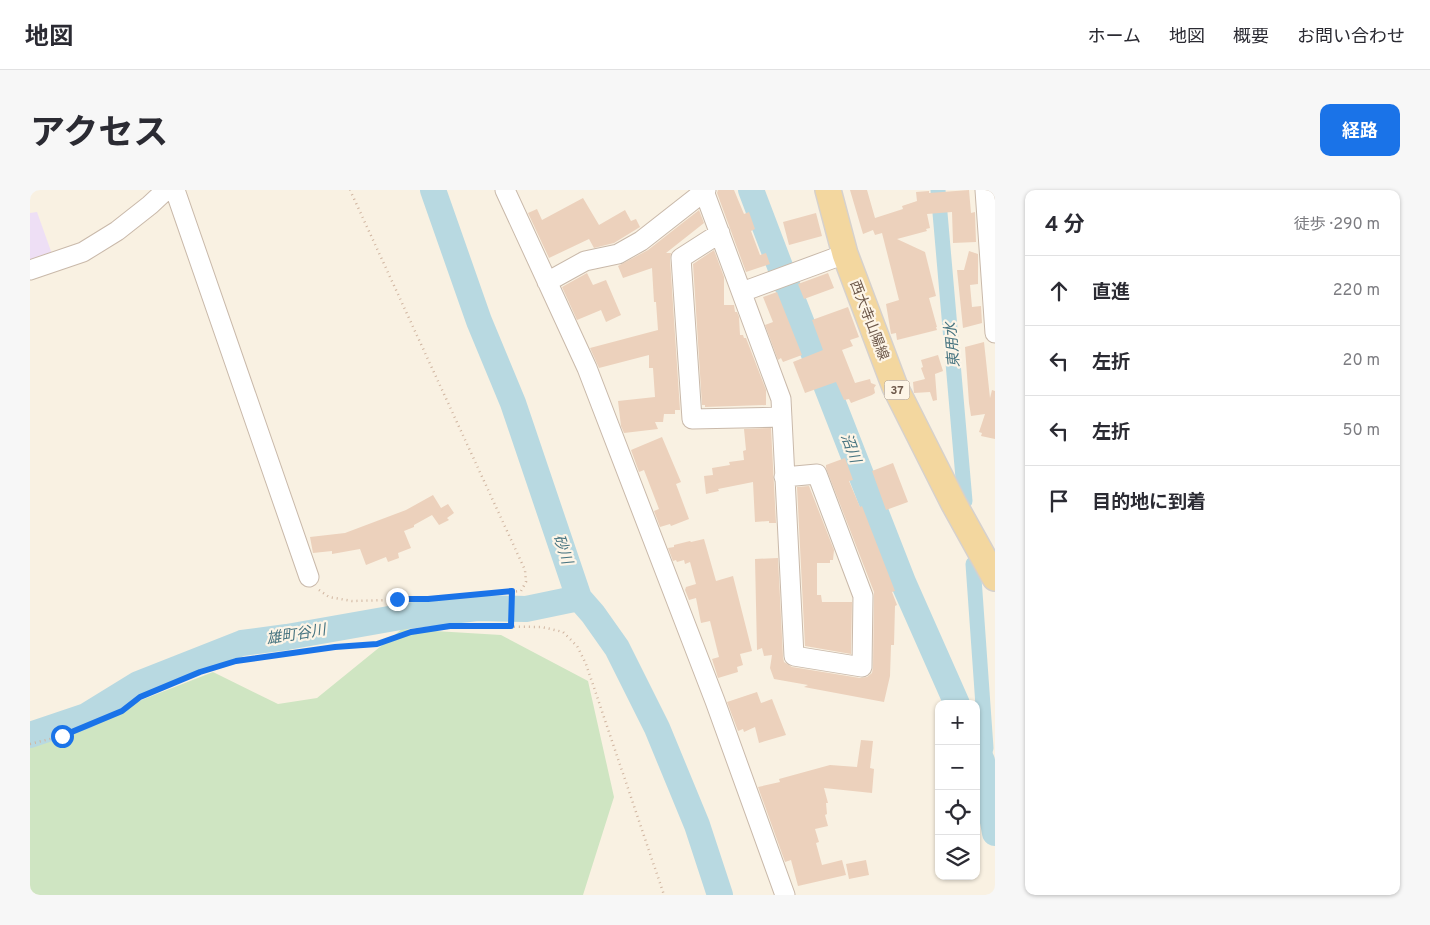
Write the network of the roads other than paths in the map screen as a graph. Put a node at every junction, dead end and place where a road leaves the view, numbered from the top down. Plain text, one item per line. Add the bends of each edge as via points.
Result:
1 (166, 190) edge
2 (175, 190) edge
3 (505, 190) edge
4 (828, 190) edge
5 (985, 190) edge
6 (705, 191) edge
7 (720, 233) junction
8 (992, 247) edge
9 (845, 254) junction
10 (30, 270) edge
11 (546, 282) junction
12 (742, 292) junction
13 (995, 322) edge
14 (995, 333) edge
15 (782, 417) junction
16 (784, 477) junction
17 (309, 577) road end
18 (995, 578) edge
19 (785, 895) edge

1 - 10 street via 117,231 83,252
2 - 17 street
3 - 11 street
4 - 9 main road, 西大寺山陽線 / 37
5 - 8 street
6 - 7 street
6 - 11 street via 641,241 618,254 585,261
7 - 12 street
7 - 15 street via 680,258 692,419
8 - 13 street
9 - 12 street
9 - 18 main road, 西大寺山陽線 / 37 via 895,387
11 - 19 street via 594,387 715,701
12 - 15 street via 781,399
13 - 14 street
15 - 16 street
16 - 16 street via 817,474 862,596 862,668 794,656

